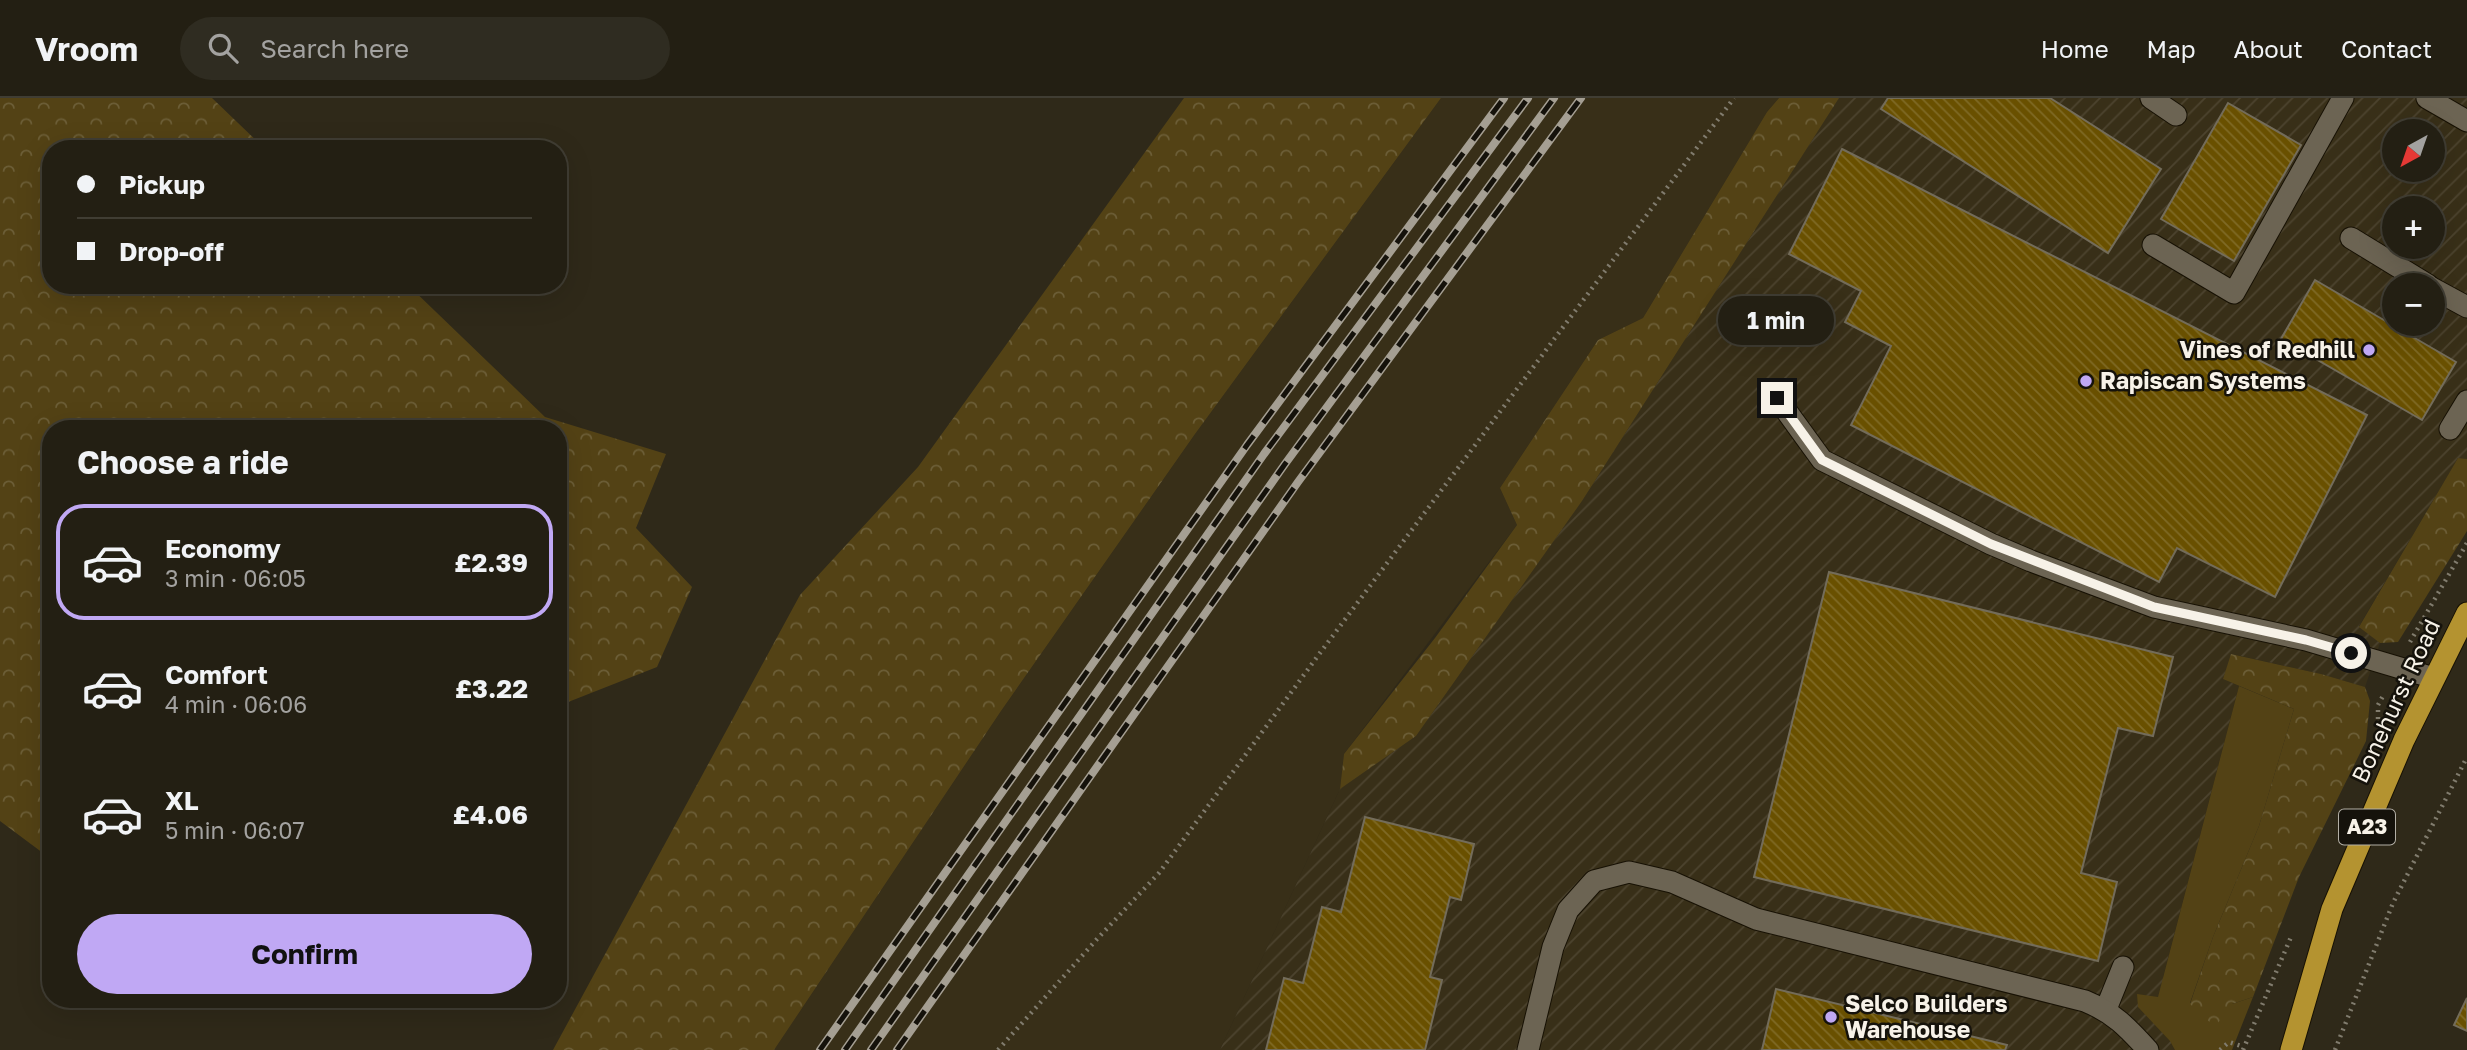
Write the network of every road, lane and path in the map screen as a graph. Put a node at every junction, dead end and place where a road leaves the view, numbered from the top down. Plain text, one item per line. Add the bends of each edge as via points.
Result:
1 (1734, 98) edge
2 (2151, 98) edge
3 (2343, 98) edge
4 (2427, 98) edge
5 (2176, 115) dead end
6 (2467, 121) edge
7 (2351, 237) dead end
8 (2153, 245) dead end
9 (2409, 273) edge
10 (2445, 295) edge
11 (2467, 307) edge
12 (1777, 398) dead end
13 (2467, 401) edge
14 (2450, 429) dead end
15 (2467, 613) edge
16 (2434, 678) junction
17 (2467, 757) edge
18 (2123, 967) dead end
19 (2106, 1009) junction
20 (2244, 1048) dead end
21 (998, 1050) edge
22 (1528, 1050) edge
23 (2148, 1050) edge
24 (2220, 1050) edge
25 (2291, 1050) edge
26 (2336, 1050) edge

1 - 21 path via 1159,873
2 - 5 lane
3 - 8 lane via 2234,293
4 - 6 lane
7 - 9 lane
10 - 11 lane
12 - 16 lane via 1822,460 2011,552 2154,607 2306,640
13 - 14 lane
15 - 16 main road, Bonehurst Road / A23
16 - 25 main road, Bonehurst Road / A23 via 2332,909
17 - 26 path via 2393,903
18 - 19 lane
19 - 22 lane via 1756,919 1672,882 1629,872 1594,881 1568,910 1553,947
19 - 23 lane
20 - 24 path via 2229,1042

